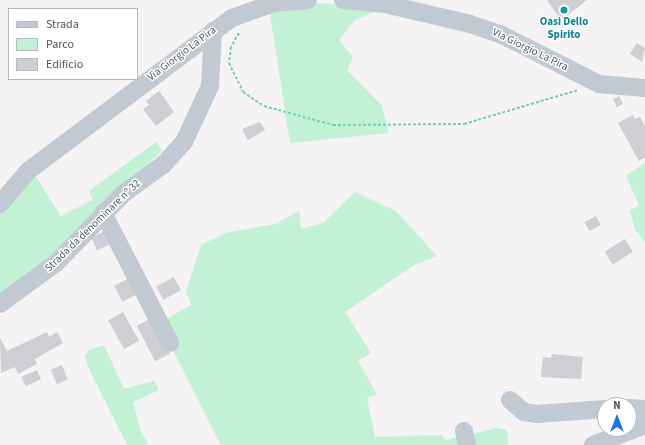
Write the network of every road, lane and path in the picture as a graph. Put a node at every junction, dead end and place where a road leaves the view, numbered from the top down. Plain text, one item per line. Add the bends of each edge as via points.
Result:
1 (308, 0) edge
2 (344, 0) edge
3 (252, 9) junction
4 (212, 31) junction
5 (599, 84) junction
6 (645, 88) edge
7 (0, 204) edge
8 (104, 213) junction
9 (0, 304) edge
10 (170, 343) dead end
11 (510, 400) dead end
12 (597, 410) edge
13 (645, 424) edge
14 (593, 445) edge

1 - 3 street, Via Giorgio La Pira
2 - 5 street, Via Giorgio La Pira via 385,4 470,24 502,35
3 - 4 street, Via Giorgio La Pira
3 - 5 path via 231,47 228,63 244,92 264,106 333,125 464,124
4 - 7 street, Via Giorgio La Pira via 28,171
4 - 8 street, Strada da denominare nº 32 via 210,86 184,142 164,164
5 - 6 street, Via Giorgio La Pira
8 - 9 street, Strada da denominare nº 32 via 56,263
8 - 10 street
11 - 12 street via 524,412 537,414
13 - 14 street

